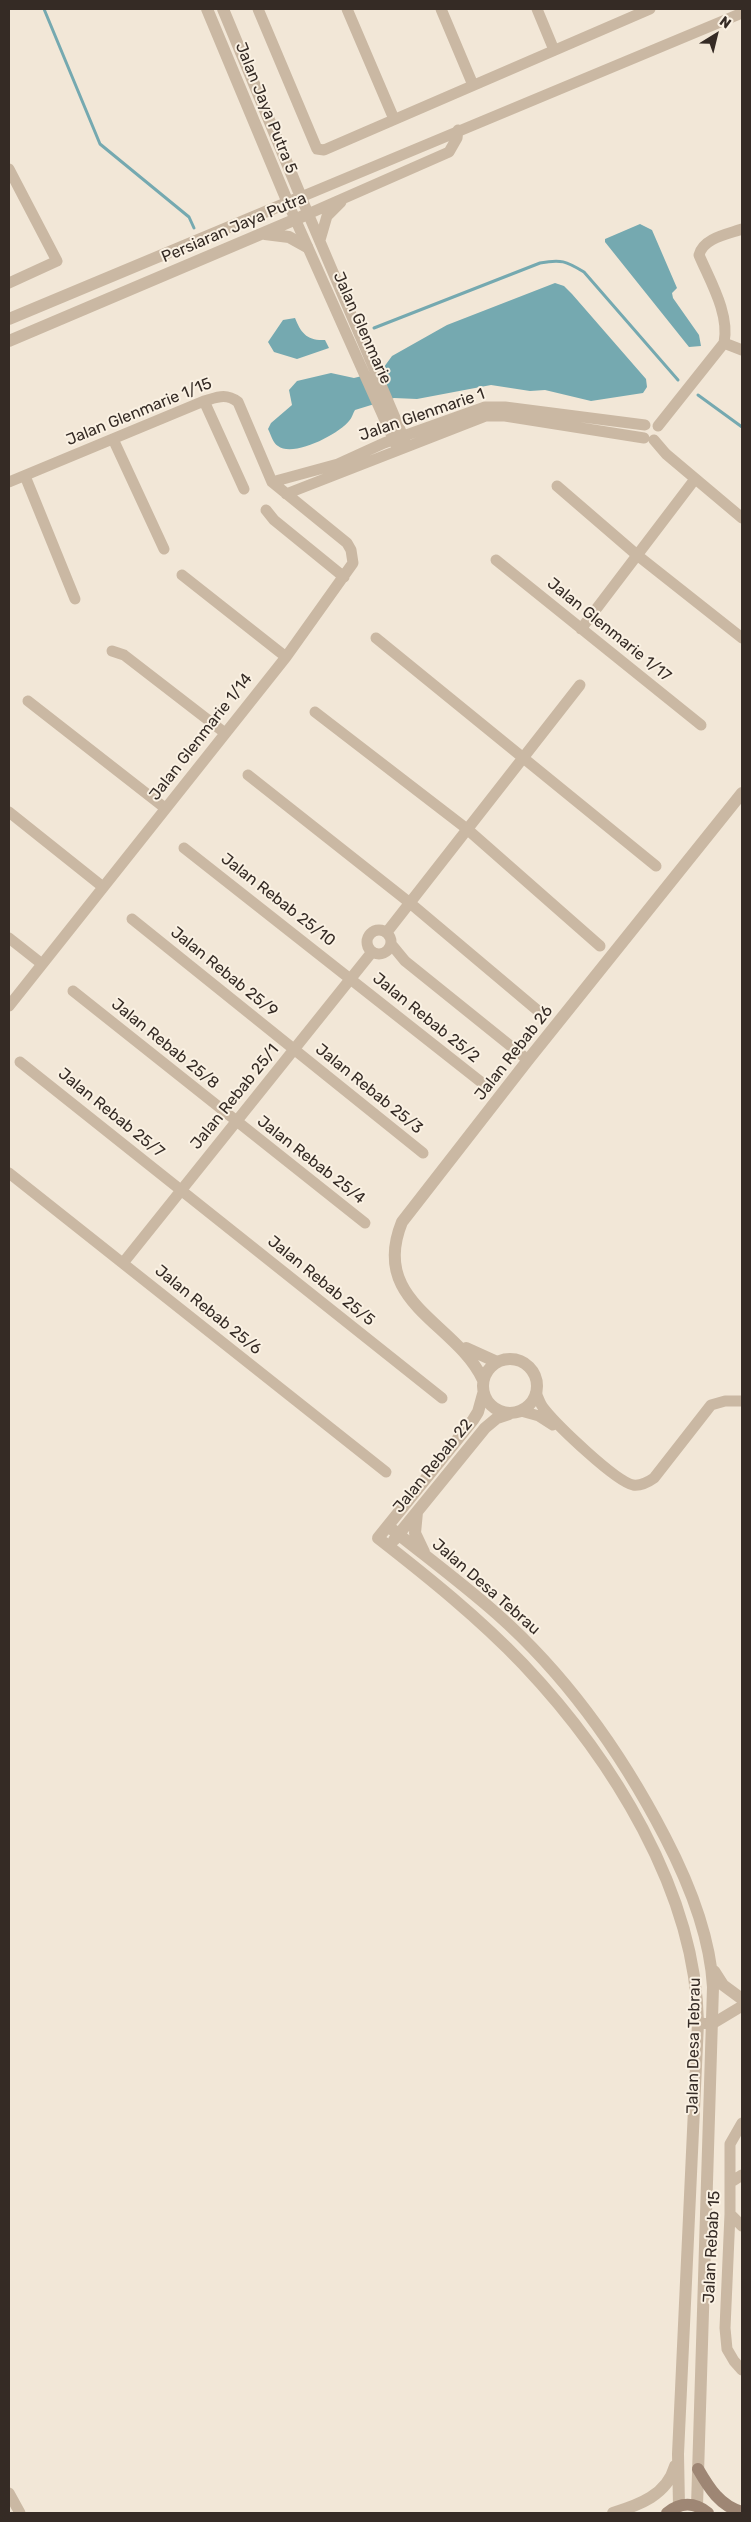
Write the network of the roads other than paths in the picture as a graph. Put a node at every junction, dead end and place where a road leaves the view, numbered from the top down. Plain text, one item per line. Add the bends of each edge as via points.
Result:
1 (208, 9) edge
2 (223, 9) edge
3 (258, 9) edge
4 (347, 9) edge
5 (441, 9) edge
6 (537, 9) edge
7 (650, 9) edge
8 (632, 12) edge
9 (734, 13) edge
10 (554, 50) junction
11 (473, 85) junction
12 (394, 119) junction
13 (458, 130) junction
14 (9, 169) edge
15 (301, 197) junction
16 (345, 198) junction
17 (288, 203) junction
18 (308, 214) junction
19 (295, 220) junction
20 (742, 229) edge
21 (261, 234) junction
22 (320, 240) junction
23 (307, 247) junction
24 (9, 283) edge
25 (9, 319) edge
26 (9, 340) edge
27 (724, 343) junction
28 (742, 350) edge
29 (366, 365) junction
30 (204, 401) junction
31 (571, 421) junction
32 (645, 425) junction
33 (658, 426) junction
34 (113, 439) junction
35 (649, 439) junction
36 (401, 443) junction
37 (339, 469) junction
38 (25, 476) junction
39 (694, 479) junction
40 (9, 482) edge
41 (272, 482) junction
42 (316, 484) junction
43 (557, 486) dead end
44 (244, 489) dead end
45 (286, 494) junction
46 (305, 509) junction
47 (266, 510) dead end
48 (742, 518) edge
49 (164, 549) dead end
50 (637, 555) junction
51 (496, 560) dead end
52 (182, 575) dead end
53 (344, 577) junction
54 (75, 599) dead end
55 (581, 629) junction
56 (376, 638) dead end
57 (742, 638) edge
58 (112, 651) dead end
59 (286, 657) junction
60 (580, 685) dead end
61 (28, 701) dead end
62 (315, 712) dead end
63 (701, 725) dead end
64 (225, 733) junction
65 (524, 756) junction
66 (248, 775) dead end
67 (742, 793) edge
68 (166, 808) junction
69 (9, 812) edge
70 (467, 829) junction
71 (184, 848) dead end
72 (656, 866) dead end
73 (103, 887) junction
74 (410, 902) junction
75 (132, 918) dead end
76 (387, 932) junction
77 (9, 938) edge
78 (391, 944) junction
79 (600, 946) dead end
80 (372, 952) junction
81 (384, 954) junction
82 (405, 961) junction
83 (42, 964) junction
84 (351, 978) junction
85 (73, 990) dead end
86 (9, 1006) edge
87 (543, 1015) dead end
88 (295, 1050) junction
89 (528, 1060) junction
90 (20, 1062) dead end
91 (481, 1082) dead end
92 (236, 1122) junction
93 (423, 1153) dead end
94 (9, 1173) edge
95 (180, 1190) junction
96 (365, 1223) dead end
97 (123, 1263) junction
98 (455, 1342) junction
99 (497, 1362) junction
100 (483, 1380) junction
101 (536, 1393) junction
102 (483, 1394) junction
103 (442, 1398) dead end
104 (742, 1401) edge
105 (515, 1412) junction
106 (567, 1434) junction
107 (386, 1472) dead end
108 (417, 1512) junction
109 (388, 1526) junction
110 (398, 1535) junction
111 (378, 1538) joint
112 (388, 1547) junction
113 (429, 1560) junction
114 (712, 1966) junction
115 (742, 1998) edge
116 (742, 2006) edge
117 (698, 2023) junction
118 (712, 2024) junction
119 (742, 2123) edge
120 (742, 2175) edge
121 (731, 2182) junction
122 (730, 2214) junction
123 (742, 2226) edge
124 (742, 2370) edge
125 (678, 2454) junction
126 (698, 2469) junction
127 (9, 2494) edge
128 (679, 2506) junction
129 (697, 2506) junction
130 (742, 2512) edge
131 (20, 2513) edge
132 (613, 2513) edge
133 (667, 2513) edge
134 (708, 2513) edge

1 - 17 street, Jalan Jaya Putra 5
2 - 15 street, Jalan Jaya Putra 5
3 - 12 street via 317,149 324,150
4 - 12 street
5 - 11 street
6 - 10 street
7 - 8 street
8 - 10 street
9 - 13 street, Persiaran Jaya Putra
10 - 11 street
11 - 12 street
13 - 15 street, Persiaran Jaya Putra
13 - 16 street, Persiaran Jaya Putra via 449,152
14 - 24 street via 57,262
15 - 17 street, Persiaran Jaya Putra
15 - 18 street, Jalan Jaya Putra 5
16 - 18 street, Persiaran Jaya Putra
16 - 22 street via 327,216
17 - 19 street, Jalan Jaya Putra 5
17 - 25 street, Persiaran Jaya Putra
18 - 19 street, Persiaran Jaya Putra
18 - 22 street, Jalan Glenmarie
19 - 21 street, Persiaran Jaya Putra
19 - 23 street, Jalan Glenmarie
20 - 27 street via 708,242 699,254 721,309 726,335
21 - 23 street via 289,237
21 - 26 street, Persiaran Jaya Putra
22 - 29 street, Jalan Glenmarie
23 - 29 street, Jalan Glenmarie
27 - 28 street
27 - 33 street
29 - 36 street, Jalan Glenmarie
30 - 34 street, Jalan Glenmarie 1/15
30 - 41 street, Jalan Glenmarie 1/15 via 222,395 238,402
30 - 44 street
31 - 32 street, Jalan Glenmarie 1
31 - 35 street, Jalan Glenmarie 1
31 - 36 street, Jalan Glenmarie 1 via 505,406 485,407
32 - 33 street
32 - 35 street via 642,430
33 - 35 street via 660,434
34 - 38 street, Jalan Glenmarie 1/15
34 - 49 street
35 - 39 street
36 - 37 street, Jalan Glenmarie 1
37 - 41 street, Jalan Glenmarie 1
37 - 42 street, Jalan Glenmarie 1
38 - 40 street, Jalan Glenmarie 1/15
38 - 54 street
39 - 48 street
39 - 50 street
41 - 45 street, Jalan Glenmarie 1/15
42 - 45 street, Jalan Glenmarie 1
42 - 46 street via 308,494
43 - 50 street
45 - 46 street, Jalan Glenmarie 1/14
46 - 53 street, Jalan Glenmarie 1/14 via 347,543 353,563
47 - 53 street
50 - 55 street
50 - 57 street
51 - 55 street, Jalan Glenmarie 1/17
52 - 59 street
53 - 59 street, Jalan Glenmarie 1/14
55 - 63 street, Jalan Glenmarie 1/17
56 - 65 street
58 - 64 street via 124,655
59 - 64 street, Jalan Glenmarie 1/14
60 - 65 street
61 - 68 street
62 - 70 street
64 - 68 street, Jalan Glenmarie 1/14
65 - 70 street
65 - 72 street
66 - 74 street
67 - 89 street, Jalan Rebab 26
68 - 73 street, Jalan Glenmarie 1/14
69 - 73 street
70 - 74 street
70 - 79 street
71 - 84 street, Jalan Rebab 25/10
73 - 83 street, Jalan Glenmarie 1/14
74 - 76 street
74 - 87 street
75 - 88 street, Jalan Rebab 25/9
76 - 78 street
76 - 80 street via 379,930 368,936 367,945
77 - 83 street
78 - 81 street
78 - 82 street
80 - 81 street
80 - 84 street, Jalan Rebab 25/1
81 - 82 street
82 - 89 street
83 - 86 street, Jalan Glenmarie 1/14
84 - 88 street, Jalan Rebab 25/1
84 - 91 street, Jalan Rebab 25/2
85 - 92 street, Jalan Rebab 25/8
88 - 92 street, Jalan Rebab 25/1
88 - 93 street, Jalan Rebab 25/3
89 - 98 street, Jalan Rebab 26 via 410,1211 398,1234 395,1256 403,1289 416,1308
90 - 95 street, Jalan Rebab 25/7
92 - 95 street, Jalan Rebab 25/1
92 - 96 street, Jalan Rebab 25/4
94 - 97 street, Jalan Rebab 25/6
95 - 97 street, Jalan Rebab 25/1
95 - 103 street, Jalan Rebab 25/5
97 - 107 street, Jalan Rebab 25/6
98 - 99 street, Jalan Rebab 26
98 - 100 street, Jalan Rebab 26 via 474,1361
99 - 100 street
99 - 101 street via 509,1359 526,1365 536,1380
100 - 102 street
101 - 105 street via 531,1404
101 - 106 street via 543,1408
102 - 105 street via 490,1406 502,1413
102 - 109 street, Jalan Rebab 22 via 473,1420
104 - 106 street via 711,1405 654,1478 640,1485 622,1480
105 - 106 street via 539,1416
105 - 108 street, Jalan Rebab 22 via 497,1418 485,1428
108 - 110 street, Jalan Rebab 22
108 - 113 street via 414,1525 416,1540
109 - 110 street, Jalan Desa Tebrau
109 - 111 street, Jalan Rebab 22
110 - 112 street, Jalan Rebab 22
110 - 113 street, Jalan Desa Tebrau
111 - 112 street, Jalan Desa Tebrau
112 - 117 street, Jalan Desa Tebrau via 479,1622 523,1664 573,1722 607,1770 670,1887 694,1971
113 - 114 street, Jalan Desa Tebrau via 497,1614 534,1650 587,1712 622,1761 685,1879
114 - 115 street via 723,1985
114 - 118 street, Jalan Desa Tebrau
116 - 118 street
117 - 118 street
117 - 125 street, Jalan Desa Tebrau
118 - 126 street, Jalan Desa Tebrau
119 - 121 street, Jalan Rebab 15 via 730,2144
120 - 121 street
121 - 122 street, Jalan Rebab 15
122 - 123 street
122 - 124 street, Jalan Rebab 15 via 726,2342
125 - 128 street, Jalan Desa Tebrau
125 - 132 street via 672,2475 663,2489 635,2506
126 - 129 street, Jalan Desa Tebrau
126 - 130 main road via 716,2496
127 - 131 street
128 - 129 main road
128 - 133 main road
129 - 134 main road

